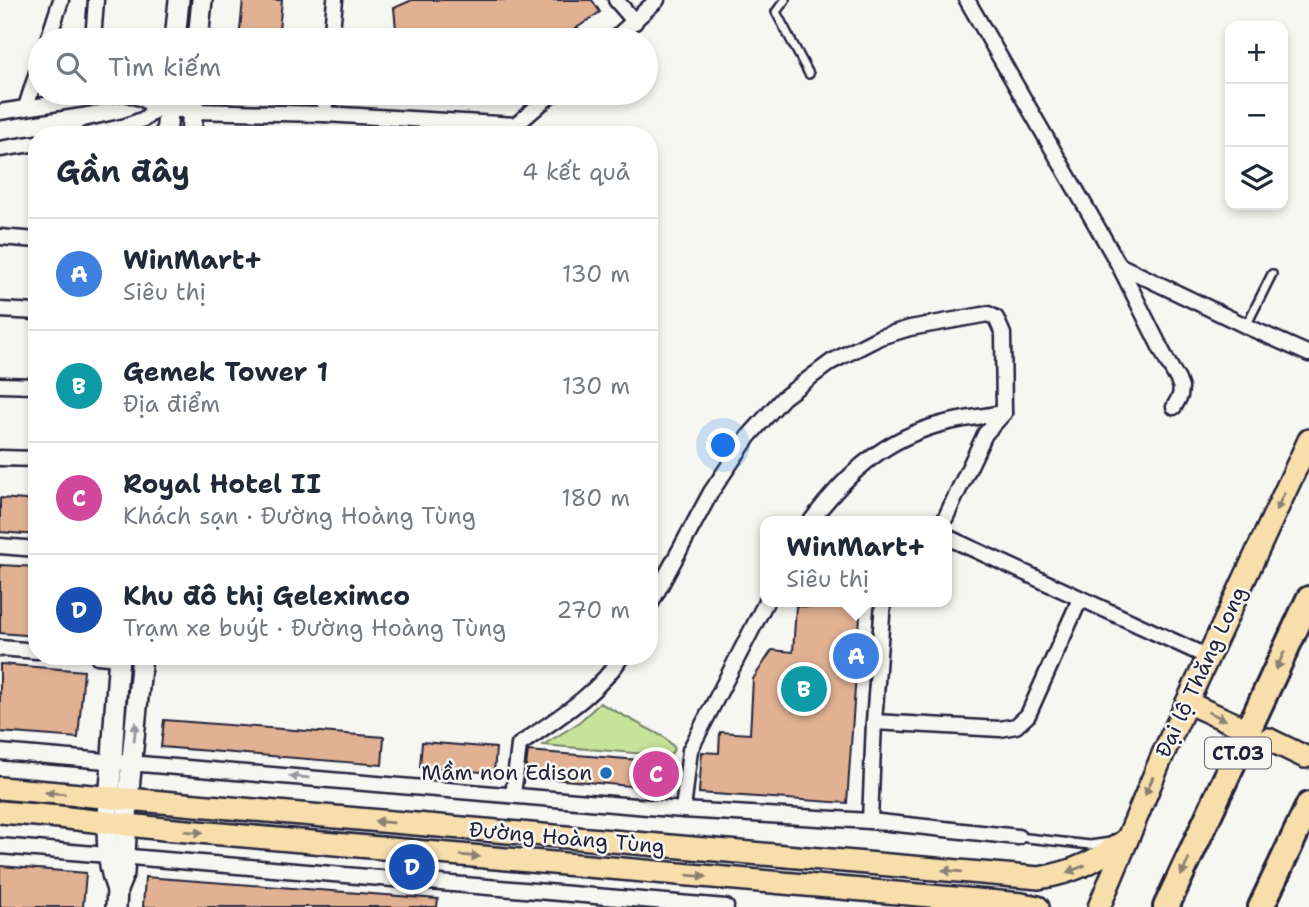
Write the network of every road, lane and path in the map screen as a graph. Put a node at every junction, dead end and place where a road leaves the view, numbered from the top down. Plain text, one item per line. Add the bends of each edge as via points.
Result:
1 (61, 0) edge
2 (96, 0) edge
3 (179, 0) edge
4 (202, 0) edge
5 (335, 0) edge
6 (616, 0) edge
7 (656, 0) edge
8 (785, 0) edge
9 (971, 3) edge
10 (635, 22) junction
11 (52, 28) edge
12 (94, 28) edge
13 (176, 28) edge
14 (199, 28) edge
15 (332, 28) edge
16 (628, 28) edge
17 (809, 74) dead end
18 (28, 101) edge
19 (36, 105) edge
20 (164, 105) edge
21 (165, 105) edge
22 (193, 105) edge
23 (226, 105) edge
24 (325, 105) edge
25 (539, 105) edge
26 (26, 107) junction
27 (0, 112) edge
28 (324, 114) junction
29 (126, 126) edge
30 (166, 126) edge
31 (192, 126) edge
32 (28, 146) edge
33 (2, 153) edge
34 (0, 237) edge
35 (28, 239) edge
36 (1119, 265) junction
37 (1272, 274) dead end
38 (0, 310) edge
39 (28, 312) edge
40 (1246, 326) junction
41 (1309, 354) edge
42 (0, 385) edge
43 (28, 386) edge
44 (1174, 407) dead end
45 (1004, 412) junction
46 (1309, 440) edge
47 (0, 458) edge
48 (28, 459) edge
49 (815, 516) edge
50 (946, 516) edge
51 (952, 539) edge
52 (0, 547) edge
53 (28, 549) edge
54 (658, 590) edge
55 (1080, 599) junction
56 (1309, 599) edge
57 (763, 607) edge
58 (883, 607) edge
59 (0, 648) edge
60 (28, 650) edge
61 (1208, 657) junction
62 (118, 665) edge
63 (141, 665) edge
64 (616, 665) edge
65 (1188, 702) junction
66 (874, 722) junction
67 (1246, 729) dead end
68 (1268, 739) dead end
69 (0, 752) edge
70 (1305, 757) dead end
71 (112, 762) junction
72 (132, 763) junction
73 (0, 788) edge
74 (513, 795) junction
75 (119, 799) junction
76 (1309, 805) edge
77 (683, 810) junction
78 (0, 813) edge
79 (870, 821) junction
80 (117, 824) junction
81 (1023, 838) joint
82 (1126, 840) junction
83 (0, 846) edge
84 (116, 856) junction
85 (116, 898) edge
86 (726, 907) edge
87 (1038, 907) edge
88 (1099, 907) edge
89 (1166, 907) edge
90 (1262, 907) edge

1 - 11 street
2 - 12 street
3 - 13 street
4 - 14 street
5 - 15 street
6 - 10 street
7 - 10 street
8 - 17 lane via 776,12
9 - 36 street
10 - 16 street
18 - 26 street
19 - 26 street
20 - 29 street
21 - 30 street
22 - 31 street
23 - 28 street
24 - 28 street
25 - 28 street via 516,125
26 - 27 street
32 - 33 street
34 - 35 street
36 - 40 street
36 - 44 street via 1178,380 1180,396
37 - 40 lane
38 - 39 street
40 - 41 street
42 - 43 street
45 - 49 street via 926,429 884,449 847,477
45 - 50 street via 985,434
45 - 54 street via 1003,334 996,318 988,314 910,328 844,355 783,398 749,436 710,492
46 -> 61 main road, Đại lộ Thăng Long
47 - 48 street
51 - 55 street
52 - 53 street
55 - 61 street
55 - 66 street via 1028,715 1016,726
56 -> 89 highway, CT.03
57 - 77 street via 690,750
58 - 66 street
59 - 60 street
61 - 65 main road, Đại lộ Thăng Long
62 - 71 street
72 -> 63 street
64 - 74 street via 598,687 519,745
65 -> 67 main road
65 -> 82 main road, Đại lộ Thăng Long
66 - 79 street
68 - 70 main road
69 - 71 street
71 - 72 street
71 - 75 street
74 -> 72 street
72 - 75 street
75 -> 73 main road, Đường Hoàng Tùng
74 - 77 street
75 - 80 street
82 -> 75 main road, Đường Hoàng Tùng via 1081,867 1039,878
76 - 90 highway
77 - 79 street
78 - 80 main road, Đường Hoàng Tùng
79 - 81 street
80 - 84 street
80 -> 87 main road, Đường Hoàng Tùng
81 - 82 lane via 1090,845
82 - 88 main road, Đại lộ Thăng Long
83 - 84 street
84 - 85 street via 124,873
84 - 86 street

